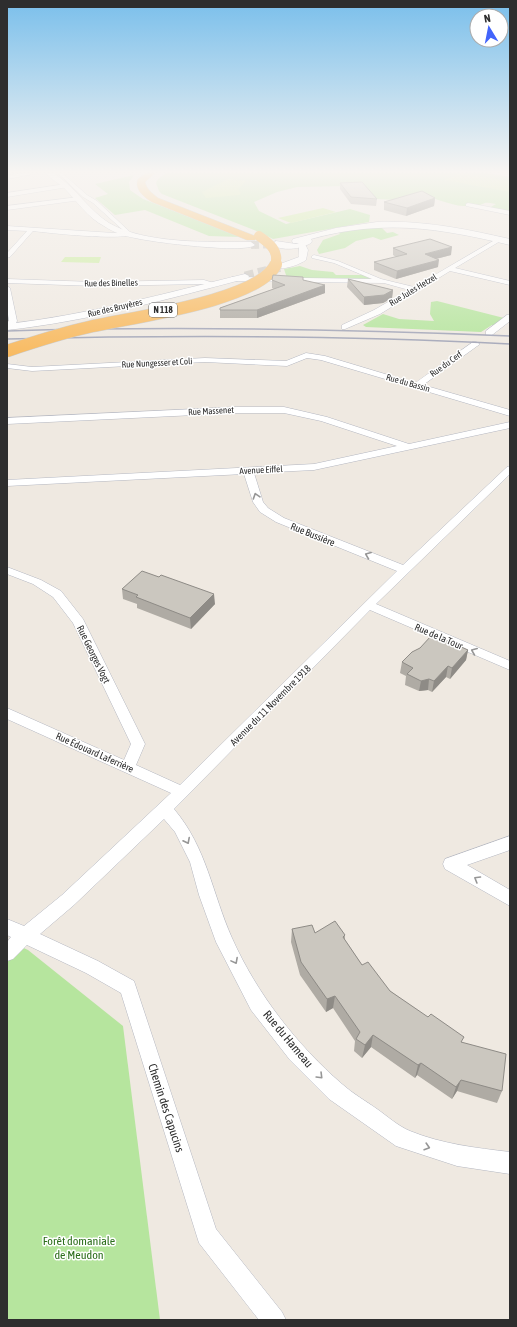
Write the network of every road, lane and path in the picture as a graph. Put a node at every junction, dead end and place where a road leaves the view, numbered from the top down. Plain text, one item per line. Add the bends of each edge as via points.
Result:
1 (26, 235) edge
2 (136, 235) edge
3 (241, 235) edge
4 (243, 235) edge
5 (319, 235) edge
6 (479, 235) edge
7 (500, 239) junction
8 (254, 240) junction
9 (510, 242) edge
10 (7, 245) edge
11 (17, 245) junction
12 (296, 246) joint
13 (8, 256) edge
14 (314, 257) dead end
15 (283, 266) tunnel mouth
16 (449, 269) junction
17 (245, 276) tunnel mouth
18 (232, 279) junction
19 (7, 281) edge
20 (384, 282) junction
21 (510, 283) edge
22 (214, 284) junction
23 (7, 288) edge
24 (414, 289) junction
25 (510, 318) edge
26 (7, 324) edge
27 (7, 327) edge
28 (345, 327) dead end
29 (489, 333) dead end
30 (7, 344) edge
31 (476, 344) dead end
32 (7, 351) edge
33 (306, 355) joint
34 (7, 366) edge
35 (416, 386) junction
36 (510, 413) edge
37 (7, 420) edge
38 (510, 425) edge
39 (409, 447) junction
40 (510, 469) edge
41 (248, 471) junction
42 (7, 484) edge
43 (7, 570) edge
44 (404, 570) junction
45 (368, 605) junction
46 (510, 666) edge
47 (7, 713) edge
48 (128, 767) junction
49 (182, 792) junction
50 (165, 809) junction
51 (510, 842) edge
52 (510, 899) edge
53 (7, 927) edge
54 (25, 936) junction
55 (7, 953) edge
56 (510, 1163) edge
57 (274, 1320) edge

1 - 11 street
2 - 8 main road via 203,244
3 - 8 highway, N 118
4 - 8 highway, N 118
5 - 12 main road
6 - 7 main road
7 - 9 main road
7 - 16 street, Rue Jules Hetzel
8 - 30 highway, N 118 via 264,258 262,266 250,278 233,287 73,325
8 - 32 highway, N 118, bridge via 271,245 277,259 271,271 261,280 241,290 193,304 60,334
10 - 11 street
11 - 13 street
12 - 15 street via 303,258
14 - 20 street via 336,262
16 - 21 street
16 - 24 street, Rue Jules Hetzel
17 - 18 street, Rue des Bruyères
18 - 20 street
18 - 22 street, Rue des Bruyères
19 - 22 street, Rue des Binelles
20 - 24 street
22 - 27 street, Rue des Bruyères via 55,322
23 - 26 street via 13,321
24 - 28 street, Rue Jules Hetzel via 377,312
25 - 29 street
31 - 35 street, Rue du Cerf
33 - 34 street, Rue Nungesser et Coli via 287,364 205,360 32,368
33 - 35 street, Rue du Bassin
35 - 36 street, Rue du Bassin
37 - 39 street, Rue Massenet via 244,409 284,410 324,419
38 - 39 street, Avenue Eiffel
39 - 41 street, Avenue Eiffel via 320,466
40 - 44 street, Avenue du 11 Novembre 1918
41 - 42 street, Avenue Eiffel
44 -> 41 street, Rue Bussière via 280,520 264,510 258,502
43 - 48 street, Rue Georges Vogt via 37,582 57,594 79,622 138,744
44 - 45 street, Avenue du 11 Novembre 1918
46 -> 45 street, Rue de la Tour
45 - 49 street, Avenue du 11 Novembre 1918
47 - 48 street, Rue Édouard Laferrière
48 - 49 street, Rue Édouard Laferrière
49 - 50 street, Avenue du 11 Novembre 1918
50 - 54 street, Avenue du 11 Novembre 1918 via 68,900
50 -> 56 street, Rue du Hameau via 181,828 198,862 224,942 254,997 297,1053 336,1092 403,1139 457,1156
52 -> 51 street via 451,864
53 - 54 street, Chemin des Capucins
54 - 55 street, Avenue du 11 Novembre 1918
54 - 57 street, Chemin des Capucins via 92,967 128,988 207,1235

